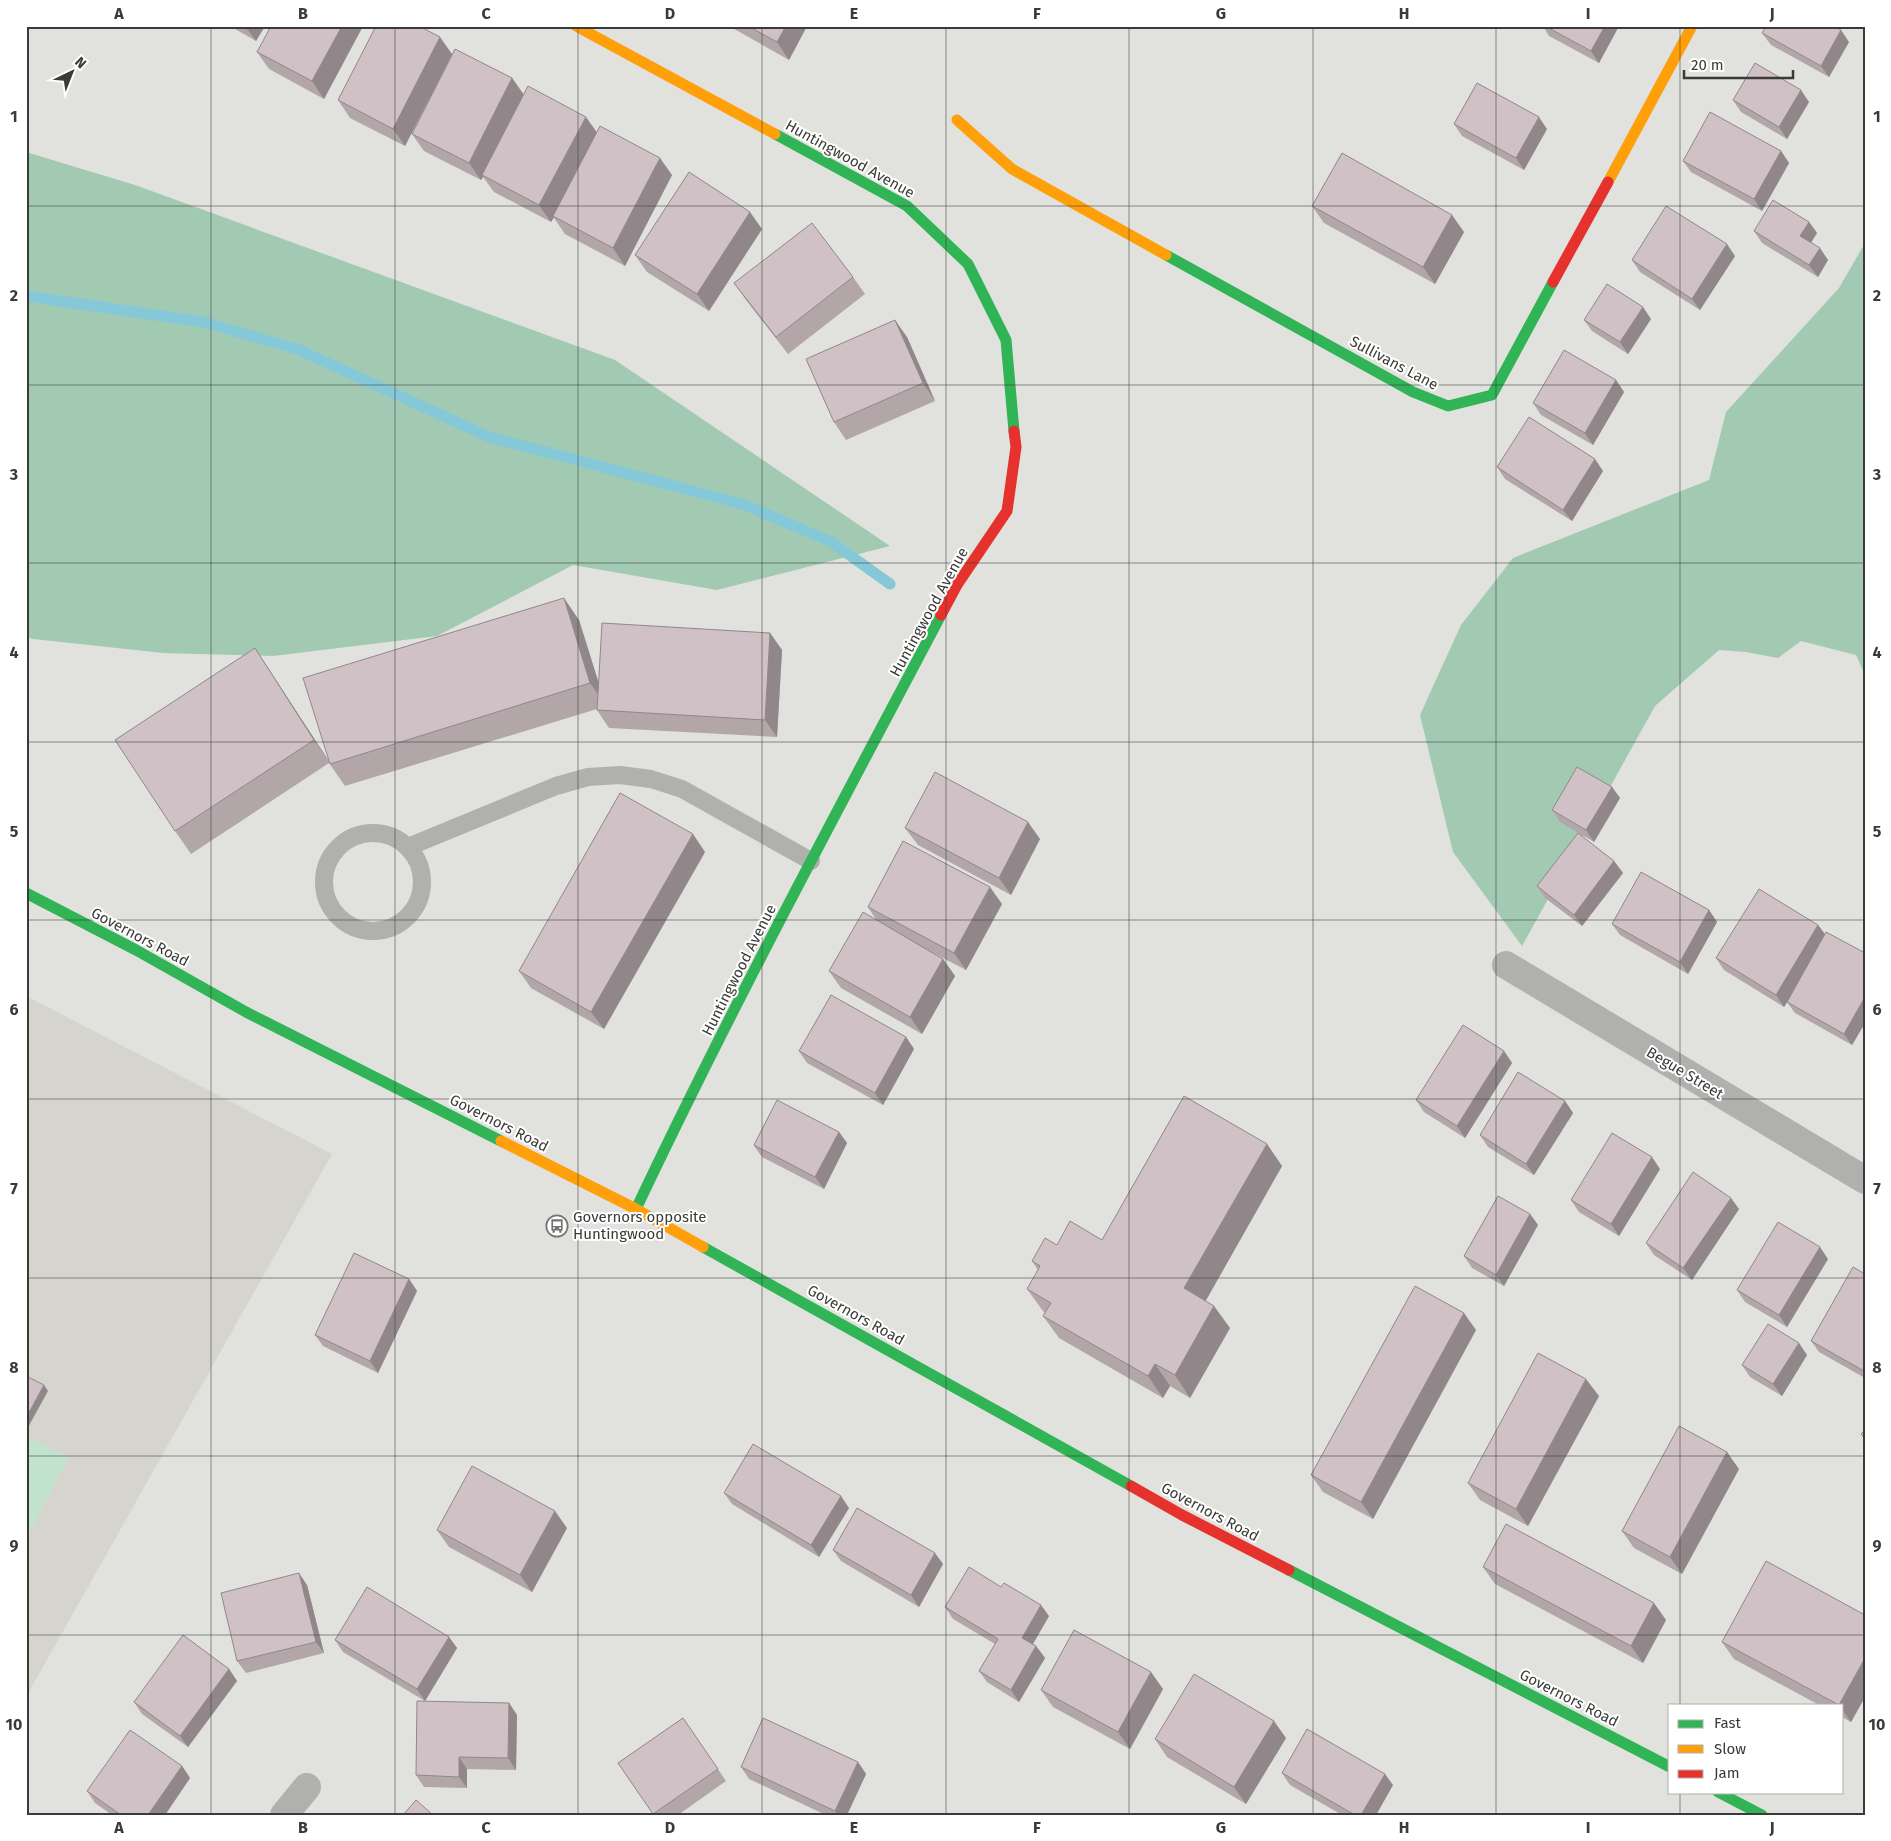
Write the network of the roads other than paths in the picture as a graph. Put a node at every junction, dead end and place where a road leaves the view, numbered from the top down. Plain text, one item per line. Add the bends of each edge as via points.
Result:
1 (1692, 26) edge
2 (588, 29) edge
3 (957, 120) dead end
4 (408, 846) junction
5 (811, 861) junction
6 (26, 893) edge
7 (1506, 965) dead end
8 (1865, 1180) edge
9 (636, 1209) junction
10 (1668, 1766) edge
11 (307, 1787) dead end
12 (1722, 1794) edge
13 (284, 1815) edge
14 (1762, 1815) edge

1 - 3 street, Sullivans Lane via 1492,395 1448,406 1413,392 1012,169
2 - 5 street, Huntingwood Avenue via 907,206 968,264 1006,340 1016,447 1007,511 957,585
4 - 4 lane via 388,834 373,832 358,835 338,847 326,867 324,891 339,917 366,932 390,929 409,917 421,897 423,881 420,866
4 - 5 lane via 556,786 588,777 620,775 651,779 682,789
5 - 9 street, Huntingwood Avenue
6 - 9 street, Governors Road via 246,1012
7 - 8 street, Begue Street
9 - 10 street, Governors Road via 1182,1515
11 - 13 street
12 - 14 street

